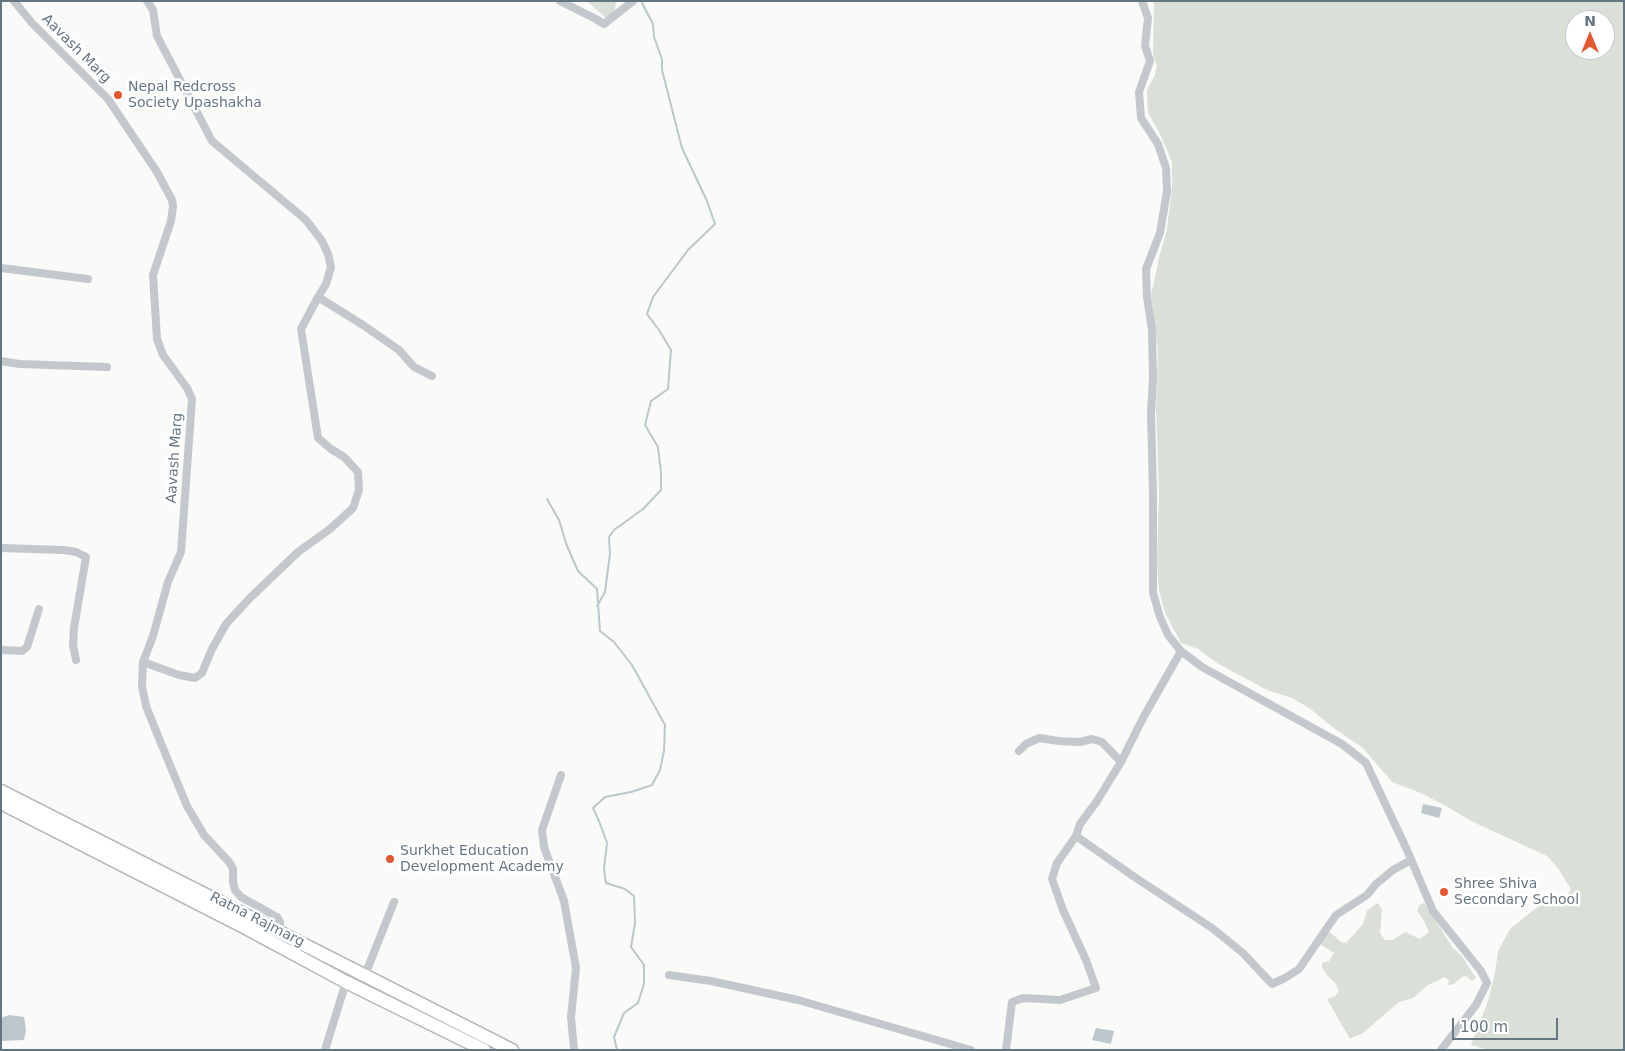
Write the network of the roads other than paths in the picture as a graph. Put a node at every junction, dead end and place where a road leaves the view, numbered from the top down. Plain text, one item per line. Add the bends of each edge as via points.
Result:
1 (14, 1) edge
2 (147, 1) edge
3 (560, 1) edge
4 (633, 1) edge
5 (1142, 1) edge
6 (1, 268) edge
7 (88, 278) dead end
8 (318, 297) junction
9 (1, 361) edge
10 (107, 367) dead end
11 (432, 376) dead end
12 (1, 548) edge
13 (39, 609) dead end
14 (1, 650) edge
15 (1181, 651) junction
16 (76, 660) dead end
17 (143, 662) junction
18 (1019, 751) dead end
19 (1121, 762) junction
20 (561, 775) dead end
21 (1, 791) edge
22 (1, 803) edge
23 (1076, 836) junction
24 (1411, 860) junction
25 (394, 902) dead end
26 (280, 931) junction
27 (364, 975) junction
28 (669, 975) dead end
29 (346, 982) junction
30 (326, 1050) edge
31 (484, 1050) edge
32 (512, 1050) edge
33 (574, 1050) edge
34 (971, 1050) edge
35 (1006, 1050) edge
36 (1442, 1050) edge

1 - 17 street, Aavash Marg via 108,99 172,200 171,221 153,274 157,339 163,355 192,399 181,552
2 - 8 street via 153,10 157,36 212,141 301,215 322,241 331,267
3 - 4 street via 604,24
5 - 15 street via 1148,18 1144,46 1150,61 1139,92 1141,118 1158,144 1167,183 1160,233 1146,269 1153,376 1153,593 1168,635
6 - 7 street
8 - 11 street via 399,350 414,367
8 - 17 street via 301,329 318,438 358,472 359,490 352,508 248,599 226,624 202,673 195,678
9 - 10 street
12 - 16 street via 64,550 86,557 74,628
13 - 14 street via 28,647 22,652
15 - 19 street
15 - 24 street via 1342,744 1366,763
17 - 26 street, Aavash Marg via 142,686 146,706 187,806 204,834 230,863 235,890 241,897 277,917
18 - 19 street via 1039,738 1080,742 1092,739 1102,742
19 - 23 street via 1080,824
20 - 33 street via 542,830 544,847 564,901 576,968 571,1017
21 - 26 main road, Ratna Rajmarg
22 - 29 main road, Ratna Rajmarg
23 - 24 street via 1212,928 1272,984 1299,969 1336,915 1367,896 1393,870
23 - 35 street via 1057,863 1052,879 1096,988 1060,1000 1023,998 1012,1002
24 - 36 street via 1433,911 1487,983 1476,1004
25 - 27 street
26 - 27 main road, Ratna Rajmarg
27 - 32 main road, Ratna Rajmarg
28 - 34 street via 798,1000
29 - 30 street
29 - 31 main road, Ratna Rajmarg

